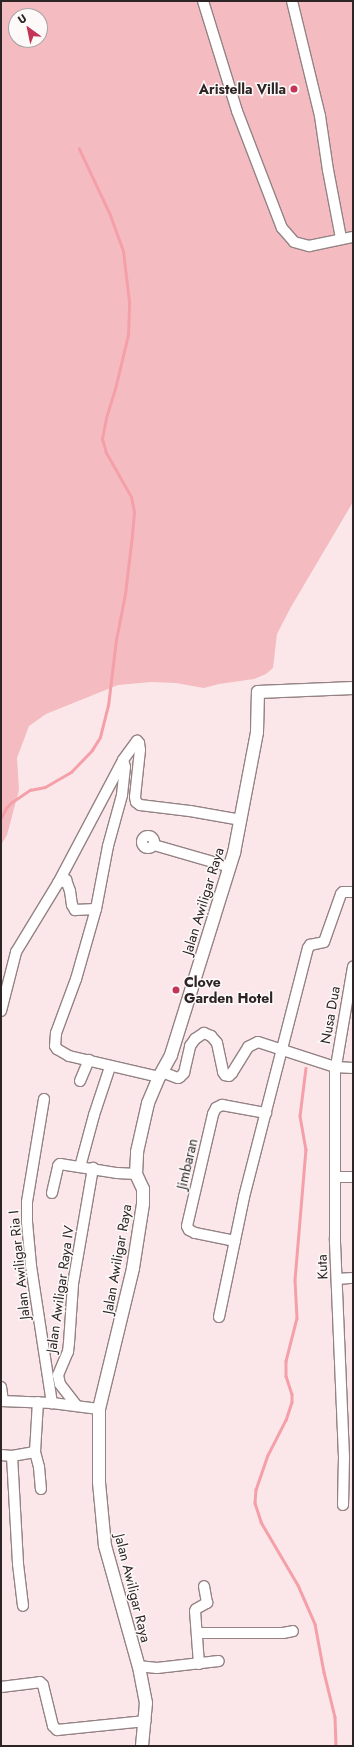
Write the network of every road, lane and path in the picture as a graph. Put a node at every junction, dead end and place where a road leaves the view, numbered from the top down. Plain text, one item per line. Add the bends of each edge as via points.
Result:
1 (203, 1) edge
2 (292, 1) edge
3 (353, 237) edge
4 (341, 238) junction
5 (353, 688) edge
6 (123, 760) junction
7 (241, 820) junction
8 (154, 845) dead end
9 (230, 867) junction
10 (58, 882) junction
11 (353, 892) edge
12 (96, 909) junction
13 (353, 967) edge
14 (1, 1011) edge
15 (283, 1050) junction
16 (89, 1060) junction
17 (110, 1067) junction
18 (335, 1068) junction
19 (353, 1068) edge
20 (160, 1074) junction
21 (80, 1081) dead end
22 (44, 1099) dead end
23 (266, 1113) junction
24 (80, 1167) junction
25 (93, 1168) junction
26 (136, 1174) junction
27 (353, 1177) edge
28 (336, 1178) junction
29 (52, 1193) dead end
30 (235, 1241) junction
31 (337, 1278) junction
32 (353, 1278) edge
33 (219, 1317) dead end
34 (1, 1387) edge
35 (2, 1401) edge
36 (38, 1402) junction
37 (52, 1403) junction
38 (77, 1406) junction
39 (99, 1409) junction
40 (35, 1452) junction
41 (1, 1455) edge
42 (12, 1456) junction
43 (348, 1462) edge
44 (41, 1489) dead end
45 (343, 1505) dead end
46 (204, 1586) dead end
47 (23, 1606) dead end
48 (293, 1630) dead end
49 (198, 1633) junction
50 (219, 1661) dead end
51 (199, 1664) junction
52 (138, 1666) junction
53 (1, 1687) edge
54 (146, 1721) junction
55 (142, 1746) edge

1 - 4 street via 237,111 282,228 294,242 309,246
2 - 4 street via 320,116
3 - 4 street
5 - 7 street, Jalan Awiligar Raya via 258,692 257,732
6 - 7 street via 137,741 140,743 135,797 140,805
6 - 10 street
6 - 12 street via 125,768 122,795 108,846
7 - 9 street, Jalan Awiligar Raya
8 - 9 street
9 - 20 street, Jalan Awiligar Raya via 173,1049
10 - 12 street via 65,879 68,882 75,910
10 - 14 street via 16,952
11 - 15 street via 341,894 324,942 310,945 308,948
12 - 16 street via 54,1042 57,1049 64,1053
13 - 18 street, Nusa Dua
15 - 18 street
15 - 20 street via 263,1043 254,1043 248,1047 229,1076 223,1072 217,1043 211,1036 204,1034 190,1046 184,1074 178,1078
15 - 23 street
16 - 17 street
16 - 21 street
17 - 20 street
17 - 24 street
18 - 19 street
18 - 28 street, Kuta
20 - 26 street, Jalan Awiligar Raya via 144,1118 137,1152
22 - 37 street, Jalan Awiligar Ria I via 26,1222
23 - 30 street
23 - 30 street, Jimbaran via 222,1105 216,1108 213,1114 187,1226 195,1233
24 - 25 street
24 - 29 street via 59,1165
25 - 26 street
25 - 38 street, Jalan Awiligar Raya IV via 73,1284 70,1343 58,1375 60,1384
26 - 39 street, Jalan Awiligar Raya via 143,1195 139,1230 133,1268
27 - 28 street
28 - 31 street, Kuta
30 - 33 street
31 - 32 street
31 - 43 street, Kuta
34 - 35 street
35 - 36 street
36 - 37 street
36 - 40 street
37 - 38 street
38 - 39 street
39 - 52 street, Jalan Awiligar Raya via 99,1482 105,1546
40 - 42 street
40 - 44 street
41 - 42 street
42 - 47 street
43 - 45 street, Kuta
46 - 49 street via 207,1603 195,1611
48 - 49 street via 284,1633
49 - 51 street
50 - 51 street
51 - 52 street via 157,1668
52 - 54 street, Jalan Awiligar Raya via 146,1703
53 - 54 street via 40,1682 53,1726 57,1730
54 - 55 street, Jalan Awiligar Raya

